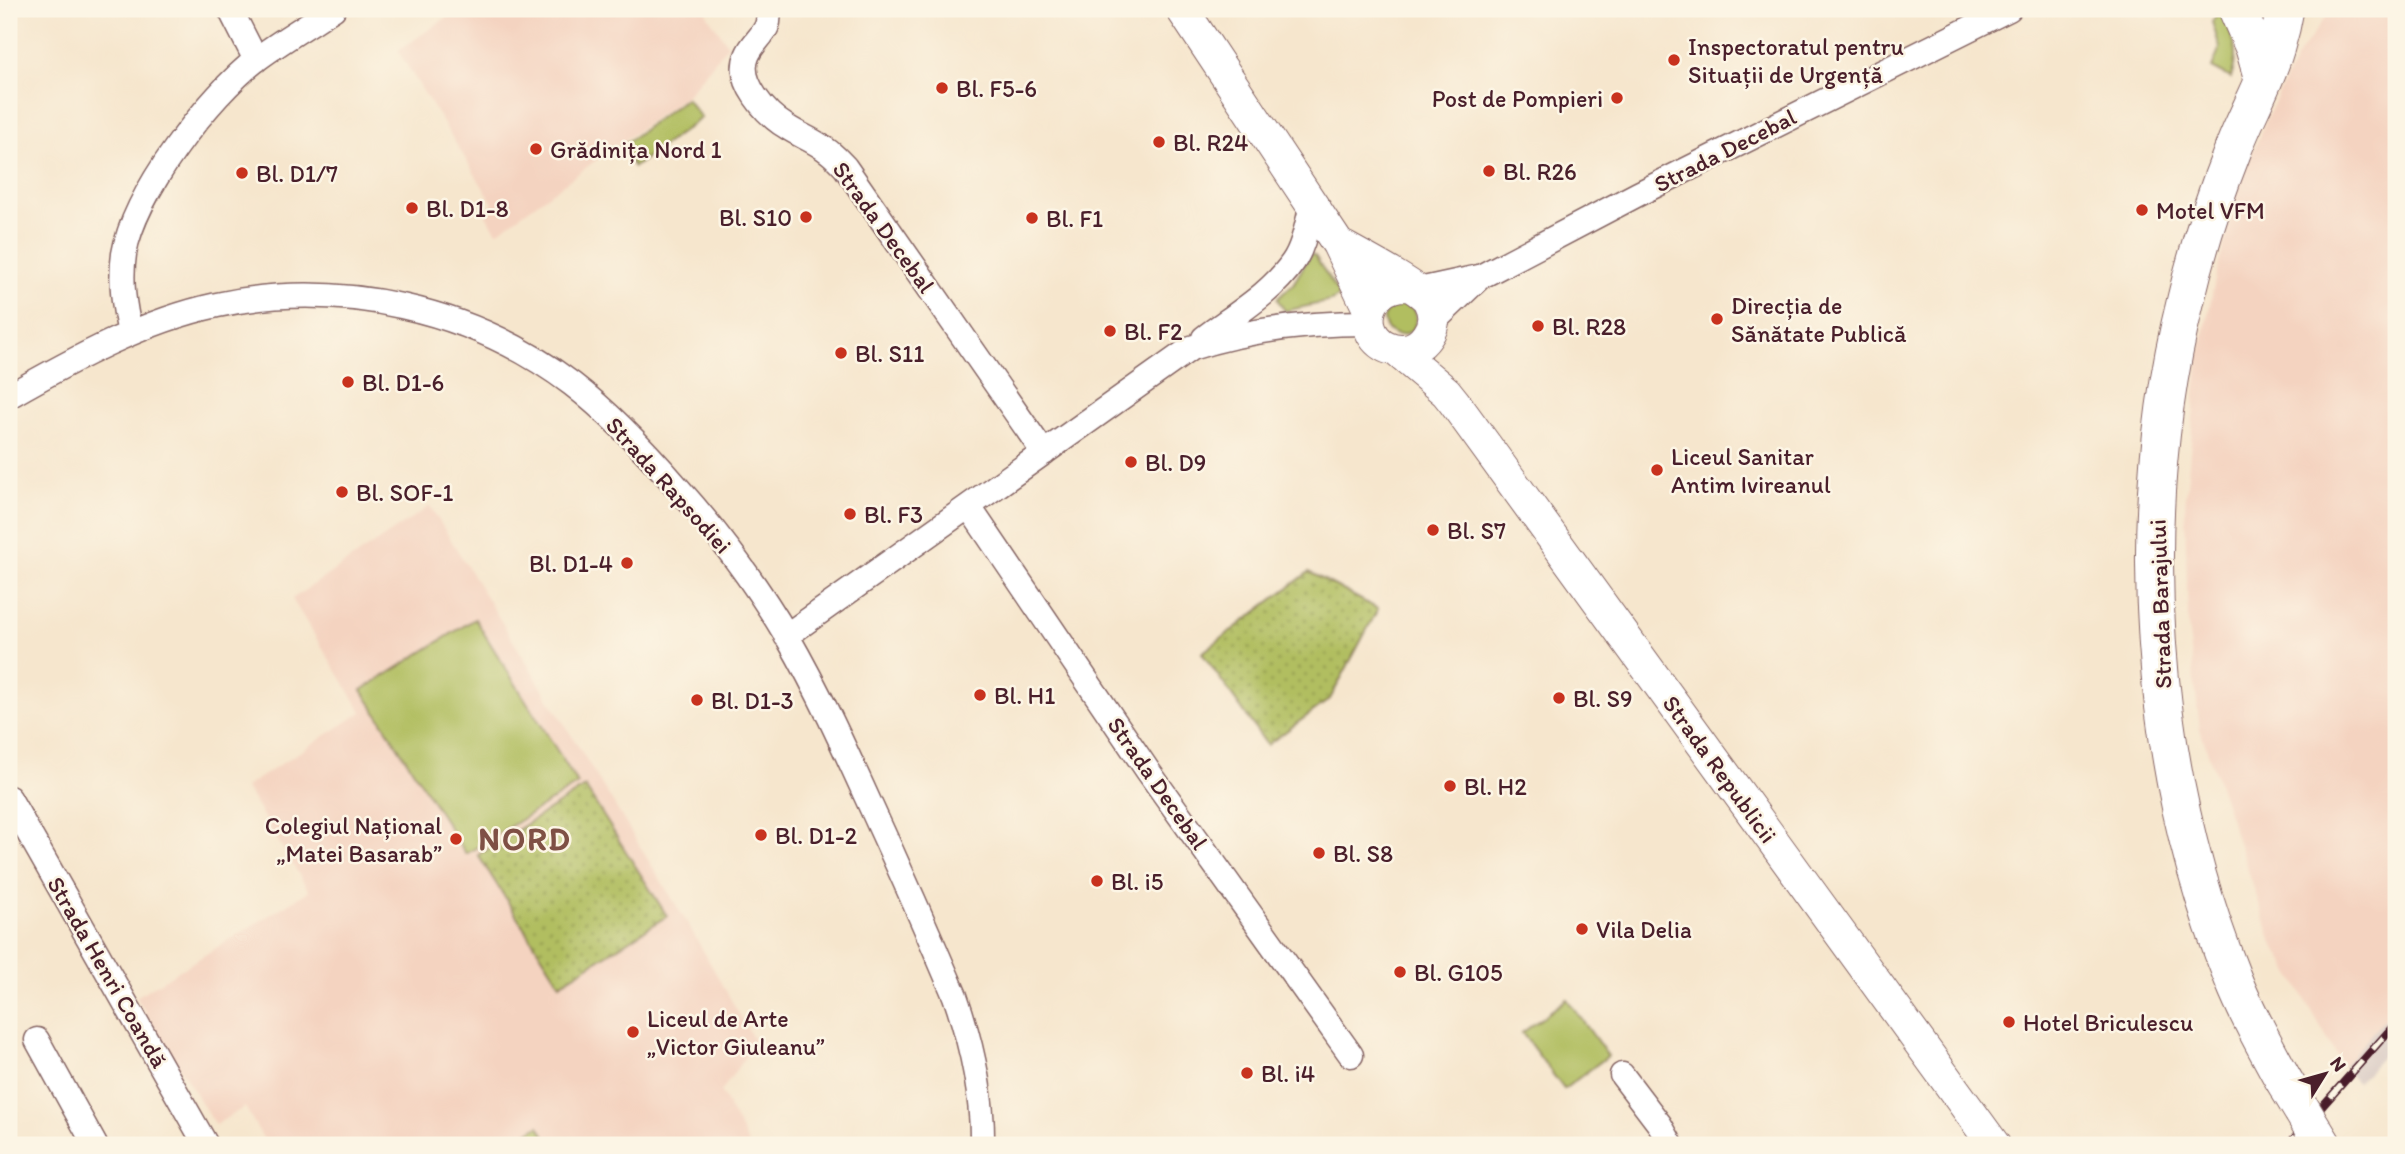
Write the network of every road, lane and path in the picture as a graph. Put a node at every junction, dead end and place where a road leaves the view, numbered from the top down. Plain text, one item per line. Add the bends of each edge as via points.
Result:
1 (230, 9) edge
2 (332, 9) edge
3 (1182, 9) edge
4 (2010, 9) edge
5 (2237, 9) edge
6 (2286, 9) edge
7 (2314, 9) edge
8 (768, 12) edge
9 (256, 60) junction
10 (2269, 64) junction
11 (1312, 205) junction
12 (1338, 244) junction
13 (1480, 276) junction
14 (1413, 288) junction
15 (1369, 316) junction
16 (1432, 326) junction
17 (130, 333) junction
18 (1191, 348) junction
19 (1396, 350) junction
20 (1446, 392) junction
21 (9, 396) edge
22 (1044, 453) junction
23 (969, 507) junction
24 (786, 636) junction
25 (9, 798) edge
26 (37, 1040) dead end
27 (1351, 1055) dead end
28 (1622, 1075) dead end
29 (95, 1145) edge
30 (206, 1145) edge
31 (982, 1145) edge
32 (1671, 1145) edge
33 (1993, 1145) edge
34 (2323, 1145) edge

1 - 9 street
2 - 9 street
3 - 11 main road, Strada Republicii
4 - 13 street, Strada Decebal
5 - 10 highway via 2254,48
6 - 10 highway, Strada Barajului
7 - 10 highway, Strada Barajului
8 - 22 street, Strada Decebal via 766,30 745,59 749,85 773,117 827,149 845,167
9 - 17 street via 220,92 182,139 142,201 124,252 121,294
10 - 34 highway, Strada Barajului, bridge via 2209,215 2180,325 2159,462 2156,609 2172,761 2211,918 2234,980 2283,1079
11 - 12 main road, Strada Republicii
11 - 18 street via 1294,261 1277,282
12 - 14 main road, Strada Republicii
12 - 15 main road, Strada Republicii
13 - 14 street, Strada Decebal
13 - 16 street, Strada Decebal
14 - 15 main road via 1388,287 1380,292
14 - 16 main road, Strada Republicii via 1431,304
15 - 18 street via 1229,336
15 - 19 main road, Strada Republicii via 1371,332 1378,341
16 - 19 main road via 1417,346
16 - 20 main road, Strada Republicii
17 - 21 street, Strada Rapsodiei
17 - 24 street, Strada Rapsodiei via 216,305 305,295 373,300 439,314 511,346 570,383 649,454 725,544
18 - 22 street
19 - 20 main road, Strada Republicii
20 - 33 main road, Strada Republicii
22 - 23 street
23 - 24 street
23 - 27 street, Strada Decebal via 1155,781
24 - 31 street, Strada Rapsodiei via 834,727 956,996 978,1076
25 - 30 street, Strada Henri Coandă
26 - 29 street
28 - 32 street

